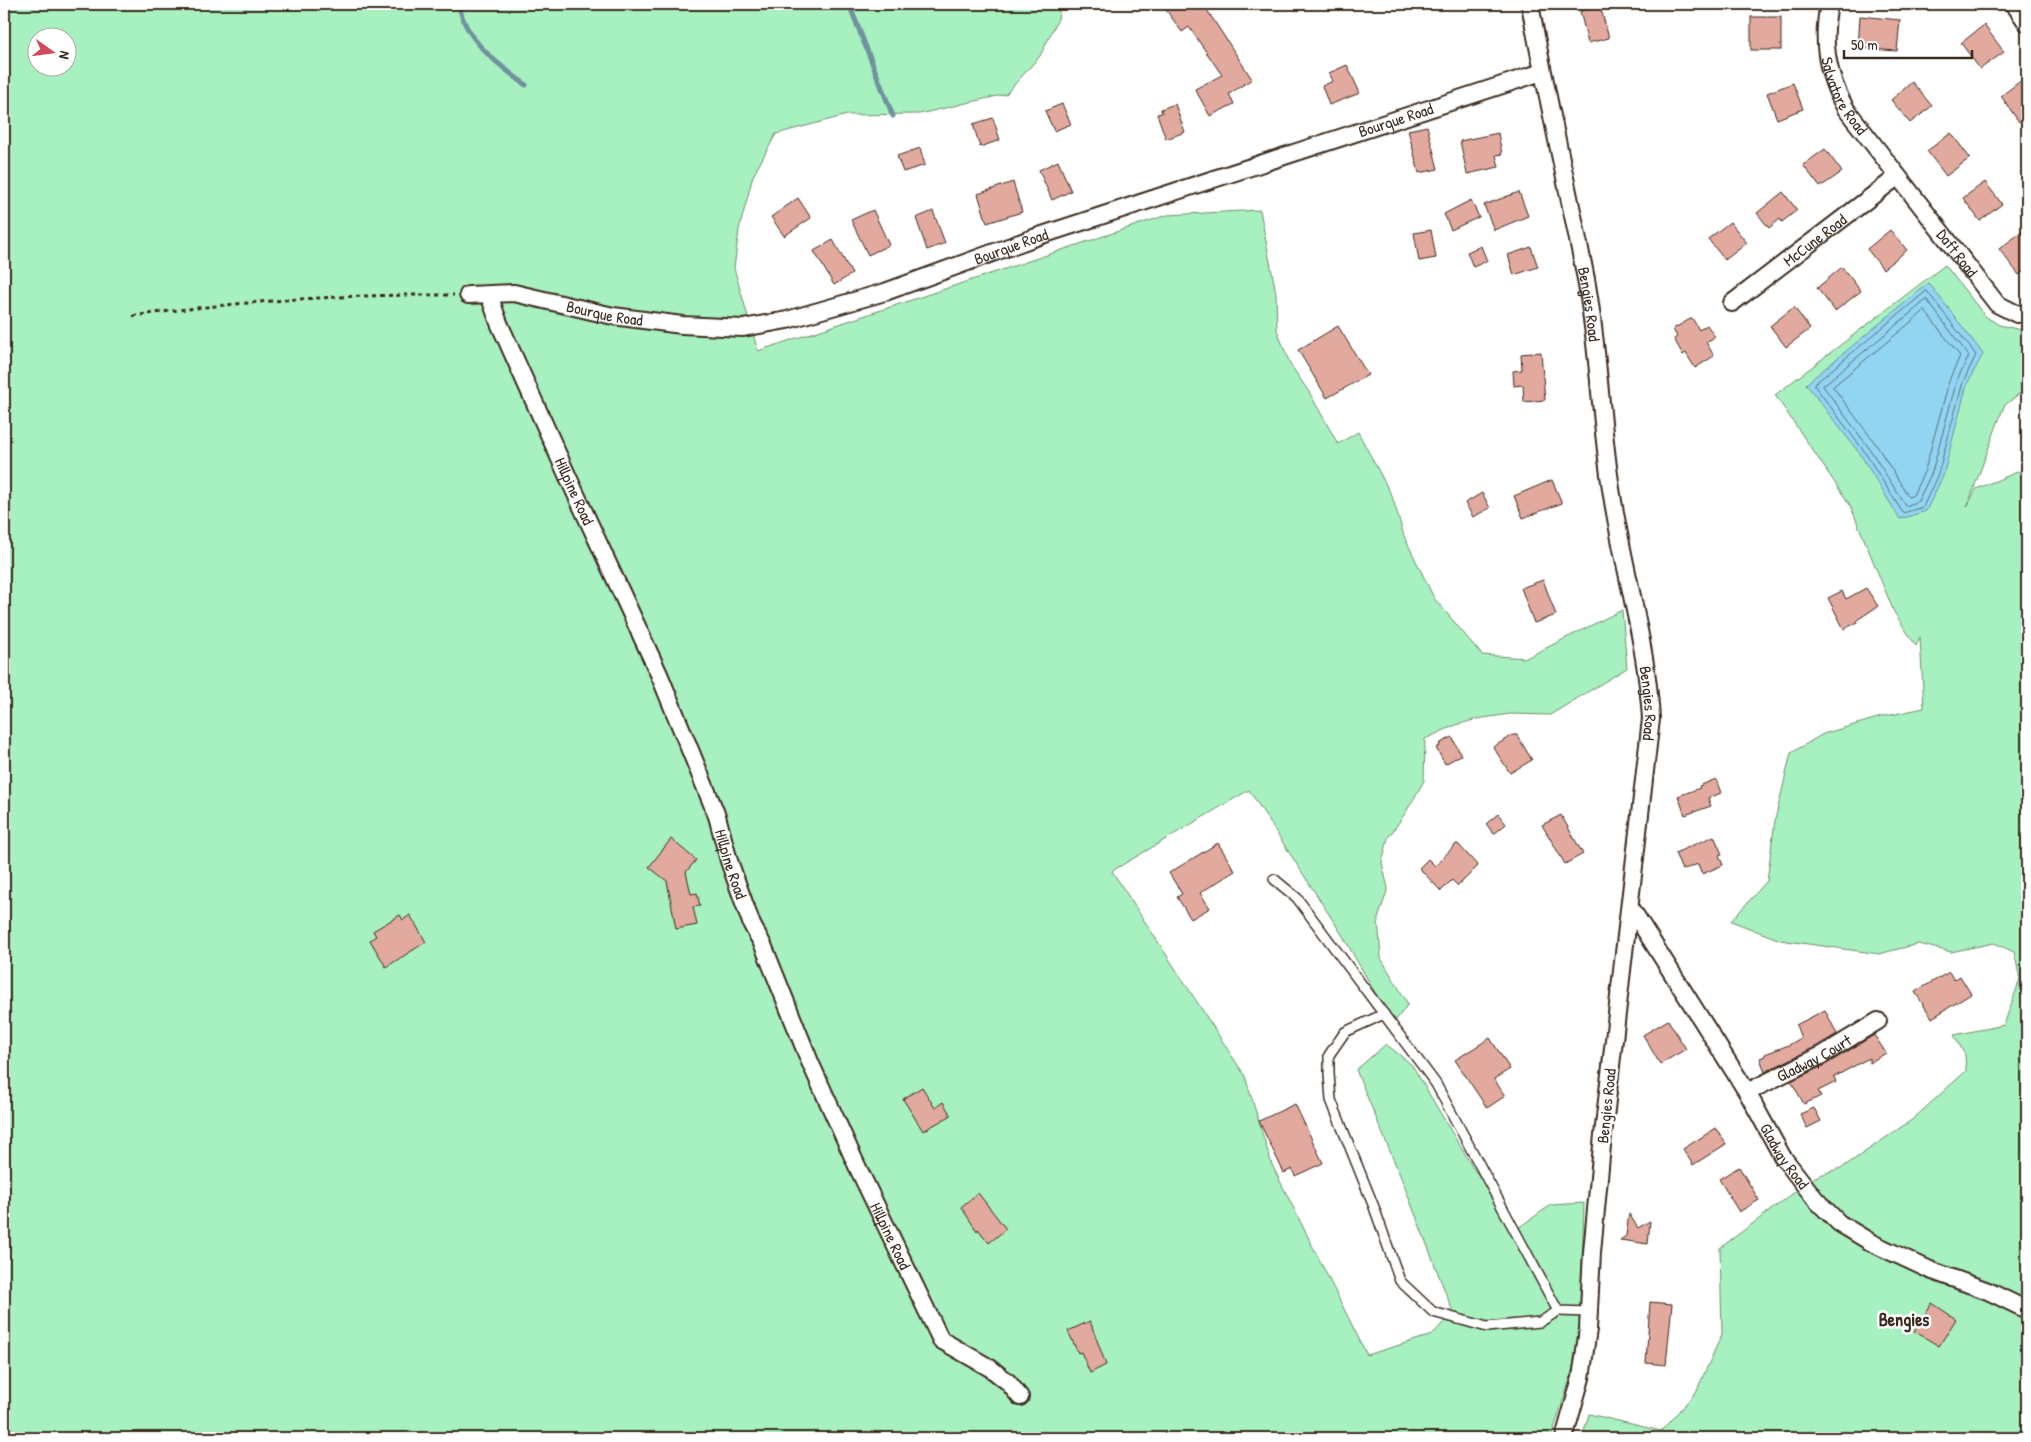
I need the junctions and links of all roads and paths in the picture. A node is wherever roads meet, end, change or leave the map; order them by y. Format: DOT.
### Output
graph roads {
  1 [pos="1530,4"];
  2 [pos="1829,4"];
  3 [pos="2014,4"];
  4 [pos="2027,23"];
  5 [pos="1542,72"];
  6 [pos="1896,177"];
  7 [pos="468,295"];
  8 [pos="489,296"];
  9 [pos="1732,302"];
  10 [pos="2027,313"];
  11 [pos="133,316"];
  12 [pos="1274,880"];
  13 [pos="1631,908"];
  14 [pos="1384,1014"];
  15 [pos="1878,1021"];
  16 [pos="1747,1092"];
  17 [pos="1558,1310"];
  18 [pos="2027,1310"];
  19 [pos="1589,1312"];
  20 [pos="1020,1396"];
  21 [pos="1564,1438"];
  1 -- 5 [label="street, Bengies Road"];
  2 -- 6 [label="street, Salvatore Road"];
  3 -- 4 [label="street"];
  5 -- 8 [label="street, Bourque Road"];
  5 -- 13 [label="street, Bengies Road"];
  6 -- 9 [label="street, McCune Road"];
  6 -- 10 [label="street, Daft Road"];
  7 -- 8 [label="street, Bourque Road"];
  7 -- 11 [label="path"];
  8 -- 20 [label="street, Hillpine Road"];
  12 -- 14 [label="lane"];
  13 -- 16 [label="street, Gladway Road"];
  13 -- 19 [label="street, Bengies Road"];
  14 -- 17 [label="lane"];
  14 -- 17 [label="lane"];
  15 -- 16 [label="street, Gladway Court"];
  16 -- 18 [label="street, Gladway Road"];
  17 -- 19 [label="lane"];
  19 -- 21 [label="street, Bengies Road"];
}
